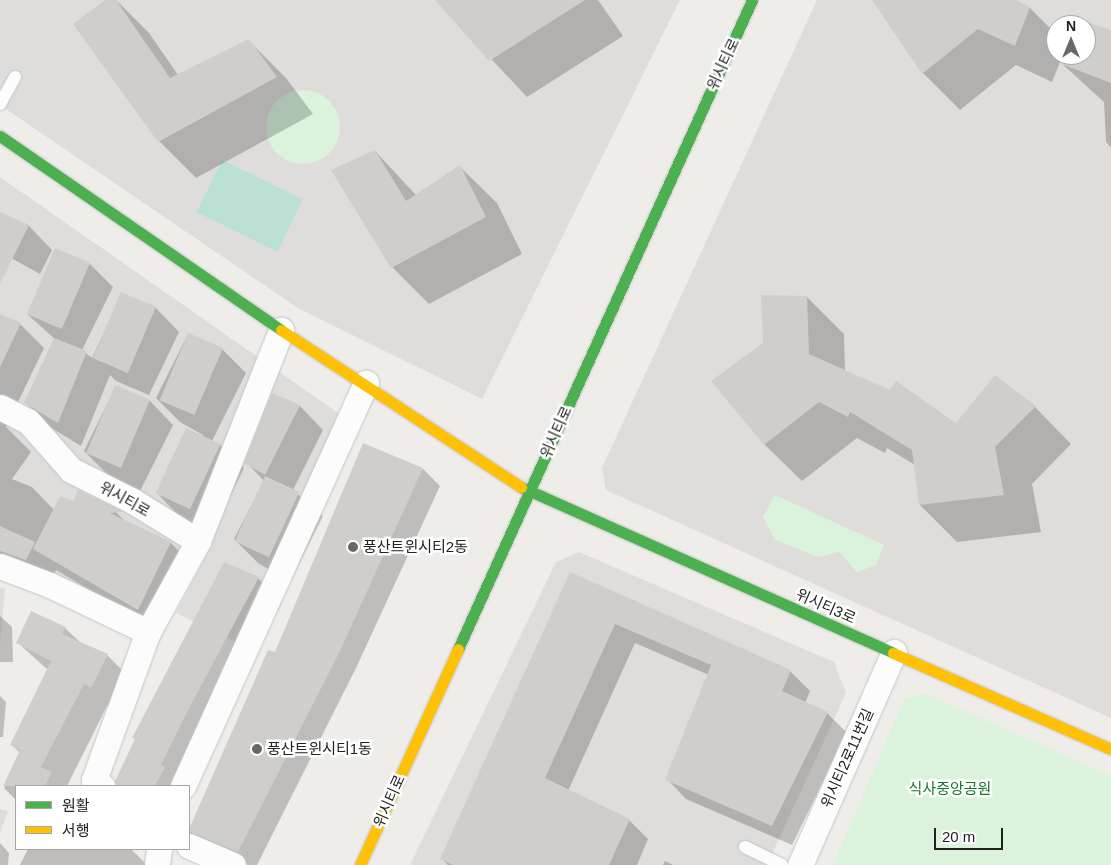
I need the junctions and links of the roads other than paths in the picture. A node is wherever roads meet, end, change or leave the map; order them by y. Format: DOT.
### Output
graph roads {
  1 [pos="752,0"];
  2 [pos="15,77"];
  3 [pos="0,104"];
  4 [pos="0,136"];
  5 [pos="281,330"];
  6 [pos="366,384"];
  7 [pos="0,407"];
  8 [pos="529,492"];
  9 [pos="198,541"];
  10 [pos="0,566"];
  11 [pos="148,632"];
  12 [pos="894,652"];
  13 [pos="1111,749"];
  14 [pos="101,785"];
  15 [pos="183,785"];
  16 [pos="190,846"];
  17 [pos="745,847"];
  18 [pos="159,850"];
  19 [pos="157,865"];
  20 [pos="233,865"];
  21 [pos="360,865"];
  22 [pos="782,865"];
  23 [pos="800,865"];
  1 -- 8 [label="street, 위시티로"];
  2 -- 3 [label="lane"];
  4 -- 5 [label="street, 위시티3로"];
  5 -- 6 [label="street, 위시티3로"];
  5 -- 9 [label="street"];
  6 -- 8 [label="street, 위시티3로"];
  6 -- 15 [label="street"];
  7 -- 9 [label="street, 위시티로"];
  8 -- 12 [label="street, 위시티3로"];
  8 -- 21 [label="street, 위시티로"];
  9 -- 11 [label="street"];
  10 -- 11 [label="street"];
  11 -- 14 [label="street"];
  12 -- 13 [label="street, 위시티3로"];
  12 -- 23 [label="street, 위시티2로11번길"];
  16 -- 20 [label="street"];
  17 -- 22 [label="lane"];
  18 -- 19 [label="street"];
}
